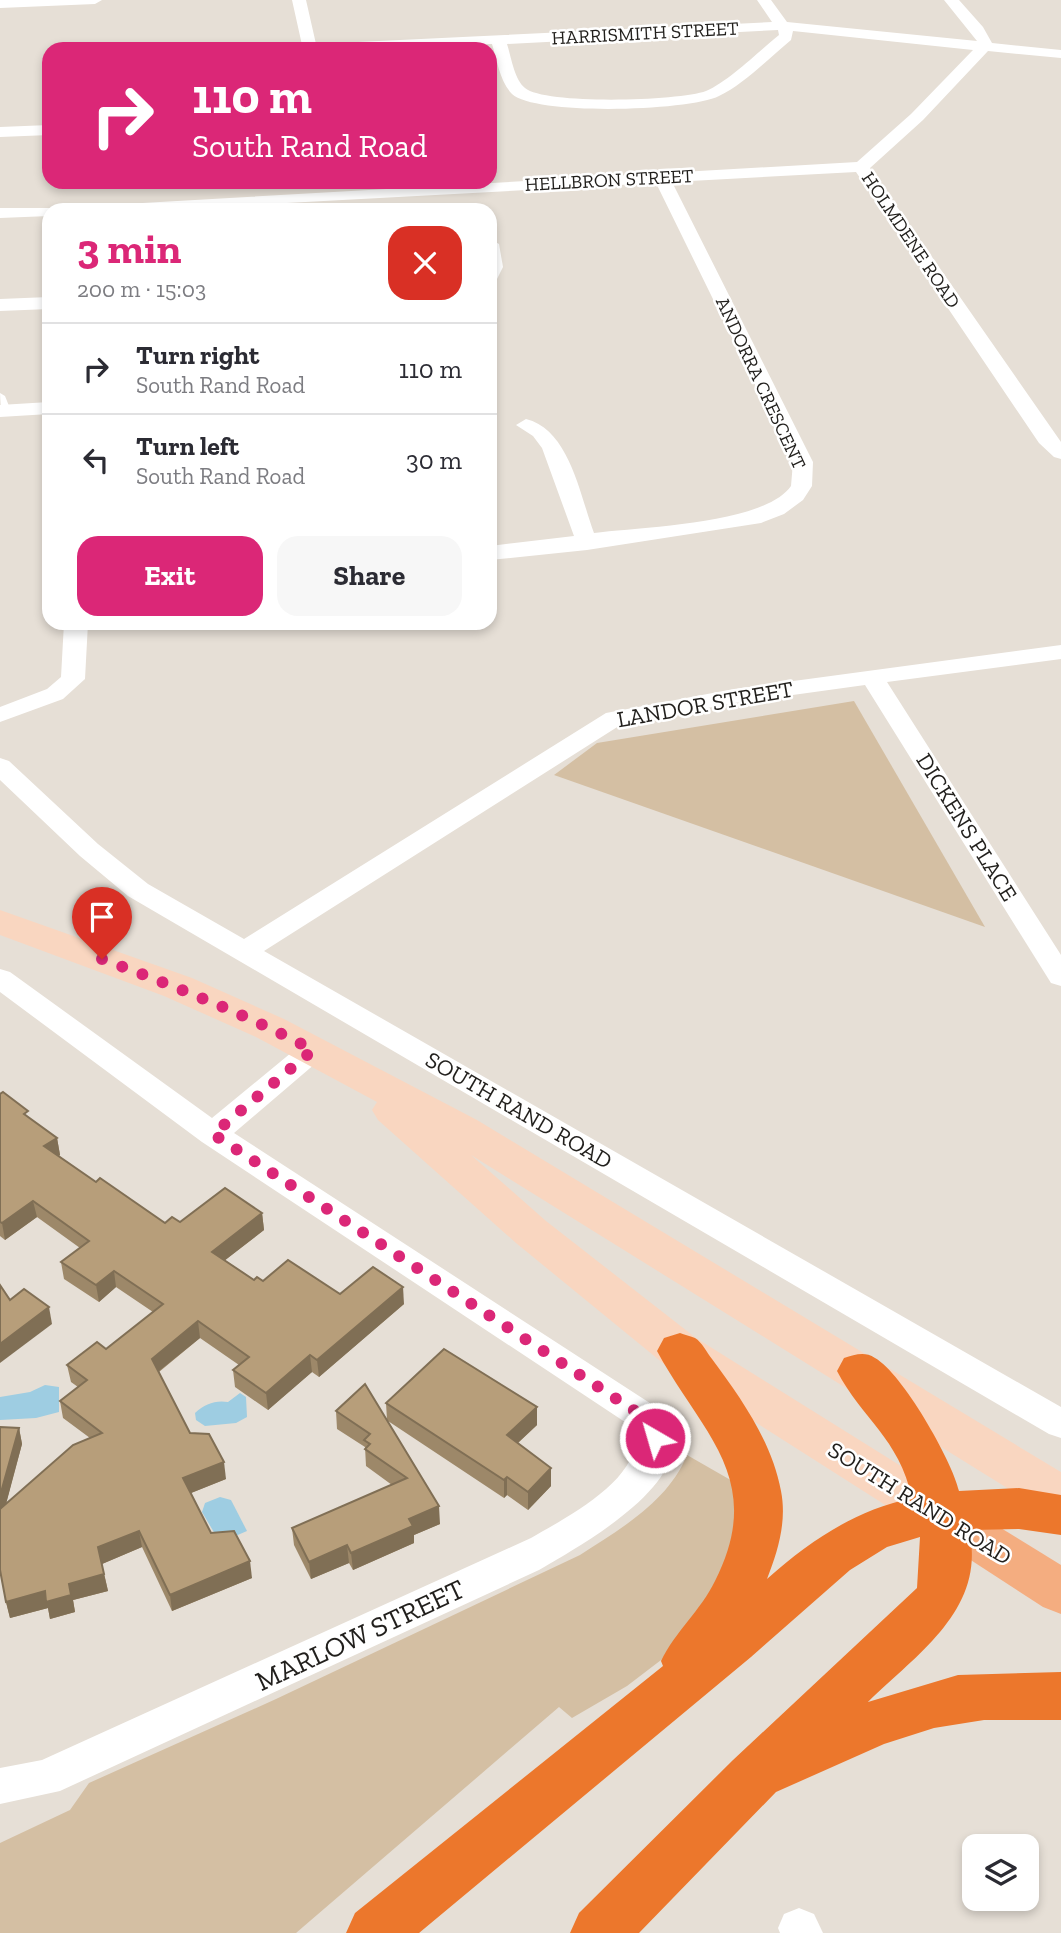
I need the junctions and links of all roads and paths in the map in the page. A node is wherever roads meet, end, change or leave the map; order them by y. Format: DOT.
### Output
graph roads {
  1 [pos="95,0"];
  2 [pos="299,0"];
  3 [pos="764,0"];
  4 [pos="951,0"];
  5 [pos="0,4"];
  6 [pos="782,26"];
  7 [pos="498,40"];
  8 [pos="308,42"];
  9 [pos="456,42"];
  10 [pos="986,45"];
  11 [pos="1061,54"];
  12 [pos="42,130"];
  13 [pos="0,132"];
  14 [pos="861,167"];
  15 [pos="661,177"];
  16 [pos="497,186"];
  17 [pos="327,189"];
  18 [pos="154,203"];
  19 [pos="42,211"];
  20 [pos="0,213"];
  21 [pos="42,303"];
  22 [pos="0,305"];
  23 [pos="2,406"];
  24 [pos="42,408"];
  25 [pos="526,425"];
  26 [pos="1061,453"];
  27 [pos="587,542"];
  28 [pos="497,552"];
  29 [pos="76,630"];
  30 [pos="1061,652"];
  31 [pos="872,677"];
  32 [pos="0,715"];
  33 [pos="0,766"];
  34 [pos="0,922"];
  35 [pos="245,951"];
  36 [pos="1061,977"];
  37 [pos="0,978"];
  38 [pos="313,1050"];
  39 [pos="352,1073"];
  40 [pos="213,1134"];
  41 [pos="680,1351"];
  42 [pos="860,1371"];
  43 [pos="1061,1424"];
  44 [pos="1061,1497"];
  45 [pos="1061,1514"];
  46 [pos="940,1515"];
  47 [pos="1061,1592"];
  48 [pos="1061,1696"];
  49 [pos="659,1700"];
  50 [pos="752,1778"];
  51 [pos="0,1786"];
  52 [pos="375,1933"];
  53 [pos="599,1933"];
  1 -- 5 [label="street"];
  2 -- 8 [label="street"];
  3 -- 6 [label="street"];
  4 -- 10 [label="street"];
  6 -- 7 [label="street, HARRISMITH STREET"];
  6 -- 7 [label="street"];
  6 -- 10 [label="street, HARRISMITH STREET"];
  7 -- 9 [label="street, HARRISMITH STREET"];
  10 -- 11 [label="street, HARRISMITH STREET"];
  10 -- 14 [label="street, HOLMDENE ROAD"];
  12 -- 13 [label="street"];
  14 -- 15 [label="street, HELLBRON STREET"];
  14 -- 26 [label="street, HOLMDENE ROAD"];
  15 -- 16 [label="street, HELLBRON STREET"];
  15 -- 27 [label="street, ANDORRA CRESCENT"];
  17 -- 18 [label="street, HELLBRON STREET"];
  19 -- 20 [label="street"];
  21 -- 22 [label="street"];
  23 -- 24 [label="street"];
  25 -- 27 [label="street"];
  27 -- 28 [label="street, ANDORRA CRESCENT"];
  29 -- 32 [label="street"];
  30 -- 31 [label="street, LANDOR STREET"];
  31 -- 35 [label="street, LANDOR STREET"];
  31 -- 36 [label="street, DICKENS PLACE"];
  33 -- 35 [label="street, SOUTH RAND ROAD"];
  34 -- 38 [label="main road, SOUTH RAND ROAD"];
  35 -- 43 [label="street, SOUTH RAND ROAD"];
  37 -- 40 [label="street"];
  38 -- 39 [label="main road, SOUTH RAND ROAD"];
  38 -- 40 [label="street"];
  39 -- 41 [label="main road, SOUTH RAND ROAD"];
  39 -- 42 [label="main road, SOUTH RAND ROAD"];
  40 -- 51 [label="street, MARLOW STREET"];
  41 -- 46 [label="main road, SOUTH RAND ROAD"];
  41 -- 49 [label="highway"];
  42 -- 44 [label="main road, SOUTH RAND ROAD"];
  42 -- 46 [label="highway"];
  45 -- 46 [label="highway"];
  46 -- 47 [label="main road, SOUTH RAND ROAD"];
  46 -- 49 [label="highway"];
  46 -- 50 [label="highway"];
  48 -- 50 [label="highway"];
  49 -- 52 [label="highway"];
  50 -- 53 [label="highway"];
}
